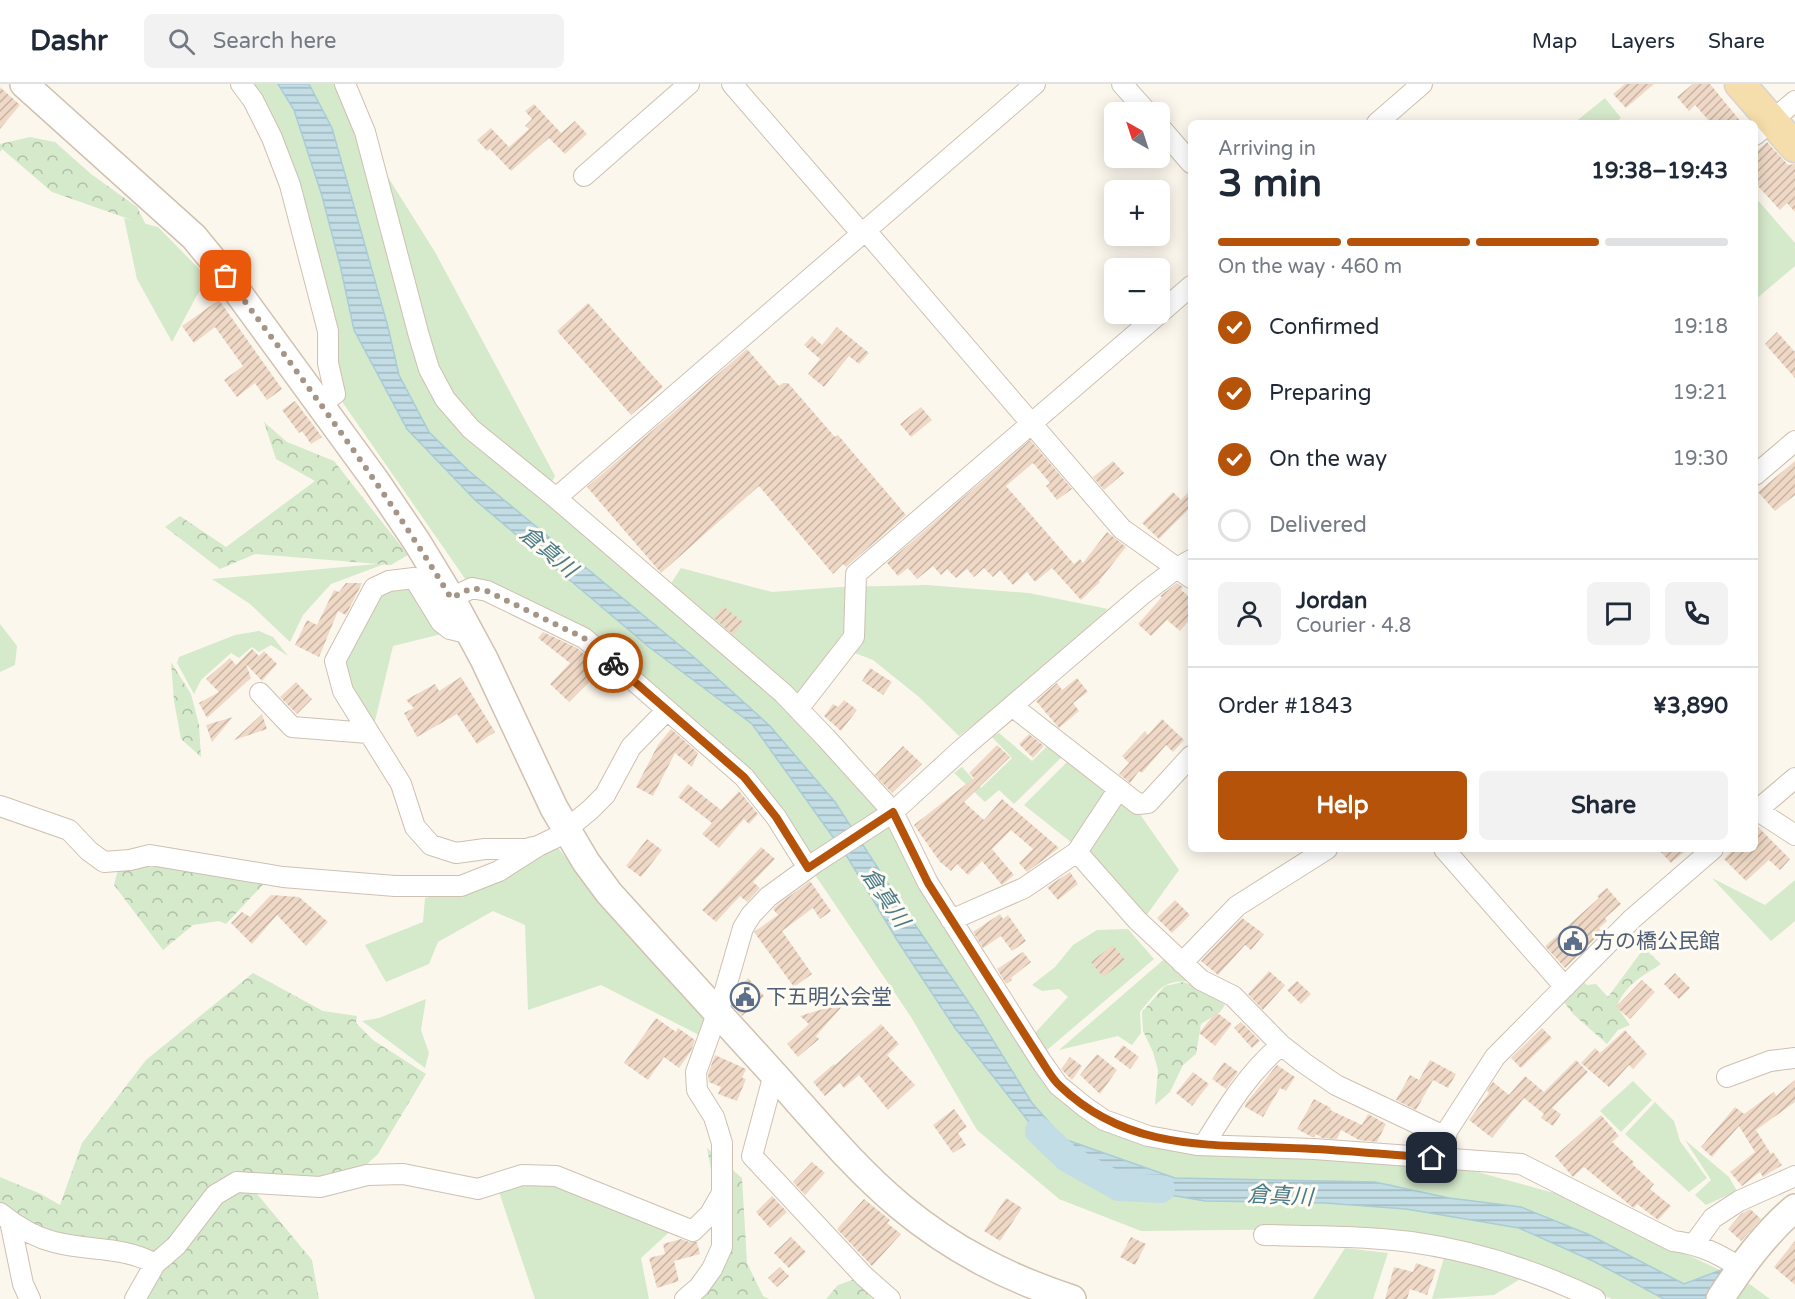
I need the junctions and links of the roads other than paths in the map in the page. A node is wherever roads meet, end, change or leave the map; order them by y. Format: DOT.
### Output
graph roads {
  1 [pos="24,84"];
  2 [pos="241,84"];
  3 [pos="345,84"];
  4 [pos="689,84"];
  5 [pos="732,84"];
  6 [pos="1035,84"];
  7 [pos="1122,84"];
  8 [pos="1422,84"];
  9 [pos="1740,84"];
  10 [pos="1795,101"];
  11 [pos="1138,102"];
  12 [pos="1380,120"];
  13 [pos="1764,128"];
  14 [pos="1170,139"];
  15 [pos="1795,147"];
  16 [pos="1188,160"];
  17 [pos="584,176"];
  18 [pos="864,232"];
  19 [pos="1188,289"];
  20 [pos="1170,304"];
  21 [pos="1146,324"];
  22 [pos="320,405"];
  23 [pos="1031,423"];
  24 [pos="1795,441"];
  25 [pos="1758,472"];
  26 [pos="556,498"];
  27 [pos="1186,569"];
  28 [pos="451,598"];
  29 [pos="471,634"];
  30 [pos="260,693"];
  31 [pos="1012,706"];
  32 [pos="798,709"];
  33 [pos="667,710"];
  34 [pos="368,733"];
  35 [pos="1188,759"];
  36 [pos="1795,778"];
  37 [pos="1118,790"];
  38 [pos="0,806"];
  39 [pos="1758,809"];
  40 [pos="893,812"];
  41 [pos="1758,812"];
  42 [pos="566,830"];
  43 [pos="1795,835"];
  44 [pos="538,846"];
  45 [pos="1077,852"];
  46 [pos="1322,852"];
  47 [pos="1447,852"];
  48 [pos="1710,852"];
  49 [pos="812,865"];
  50 [pos="951,920"];
  51 [pos="1182,963"];
  52 [pos="1565,987"];
  53 [pos="717,1012"];
  54 [pos="1281,1045"];
  55 [pos="1795,1058"];
  56 [pos="774,1074"];
  57 [pos="1727,1077"];
  58 [pos="1446,1137"];
  59 [pos="1204,1145"];
  60 [pos="1442,1158"];
  61 [pos="1795,1176"];
  62 [pos="722,1193"];
  63 [pos="1795,1208"];
  64 [pos="5,1217"];
  65 [pos="1264,1234"];
  66 [pos="1694,1244"];
  67 [pos="155,1264"];
  68 [pos="1731,1282"];
  69 [pos="30,1299"];
  70 [pos="135,1299"];
  71 [pos="685,1299"];
  72 [pos="890,1299"];
  73 [pos="1072,1299"];
  74 [pos="1595,1299"];
  1 -- 22 [label="street"];
  2 -- 22 [label="street"];
  3 -- 26 [label="street"];
  4 -- 17 [label="street"];
  5 -- 18 [label="street"];
  6 -- 18 [label="street"];
  7 -- 11 [label="street"];
  8 -- 12 [label="street"];
  9 -- 13 [label="main road"];
  10 -- 13 [label="street"];
  13 -- 15 [label="main road"];
  14 -- 16 [label="street"];
  18 -- 23 [label="street"];
  18 -- 26 [label="street"];
  19 -- 20 [label="street"];
  21 -- 23 [label="street"];
  22 -- 28 [label="street"];
  23 -- 27 [label="street"];
  23 -- 32 [label="street"];
  24 -- 25 [label="street"];
  26 -- 32 [label="street"];
  27 -- 31 [label="street"];
  28 -- 29 [label="street"];
  28 -- 33 [label="street"];
  29 -- 34 [label="street"];
  29 -- 42 [label="street"];
  30 -- 34 [label="street"];
  31 -- 37 [label="street"];
  31 -- 40 [label="street"];
  32 -- 40 [label="street"];
  33 -- 42 [label="street"];
  33 -- 49 [label="street"];
  34 -- 44 [label="street"];
  35 -- 37 [label="street"];
  36 -- 39 [label="street"];
  37 -- 45 [label="street"];
  38 -- 44 [label="street"];
  40 -- 49 [label="street"];
  40 -- 50 [label="street"];
  41 -- 43 [label="street"];
  42 -- 44 [label="street"];
  42 -- 53 [label="street"];
  45 -- 50 [label="street"];
  45 -- 51 [label="street"];
  46 -- 51 [label="street"];
  47 -- 52 [label="street"];
  48 -- 52 [label="street"];
  49 -- 53 [label="street"];
  50 -- 59 [label="street"];
  51 -- 54 [label="street"];
  52 -- 58 [label="street"];
  53 -- 56 [label="street"];
  53 -- 62 [label="street"];
  54 -- 58 [label="street"];
  54 -- 59 [label="street"];
  55 -- 57 [label="street"];
  56 -- 72 [label="street"];
  56 -- 73 [label="street"];
  58 -- 60 [label="street"];
  59 -- 60 [label="street"];
  60 -- 66 [label="street"];
  61 -- 66 [label="street"];
  62 -- 67 [label="street"];
  62 -- 71 [label="street"];
  63 -- 68 [label="street"];
  64 -- 67 [label="street"];
  64 -- 69 [label="street"];
  65 -- 74 [label="street"];
  66 -- 68 [label="street"];
  67 -- 70 [label="street"];
}
